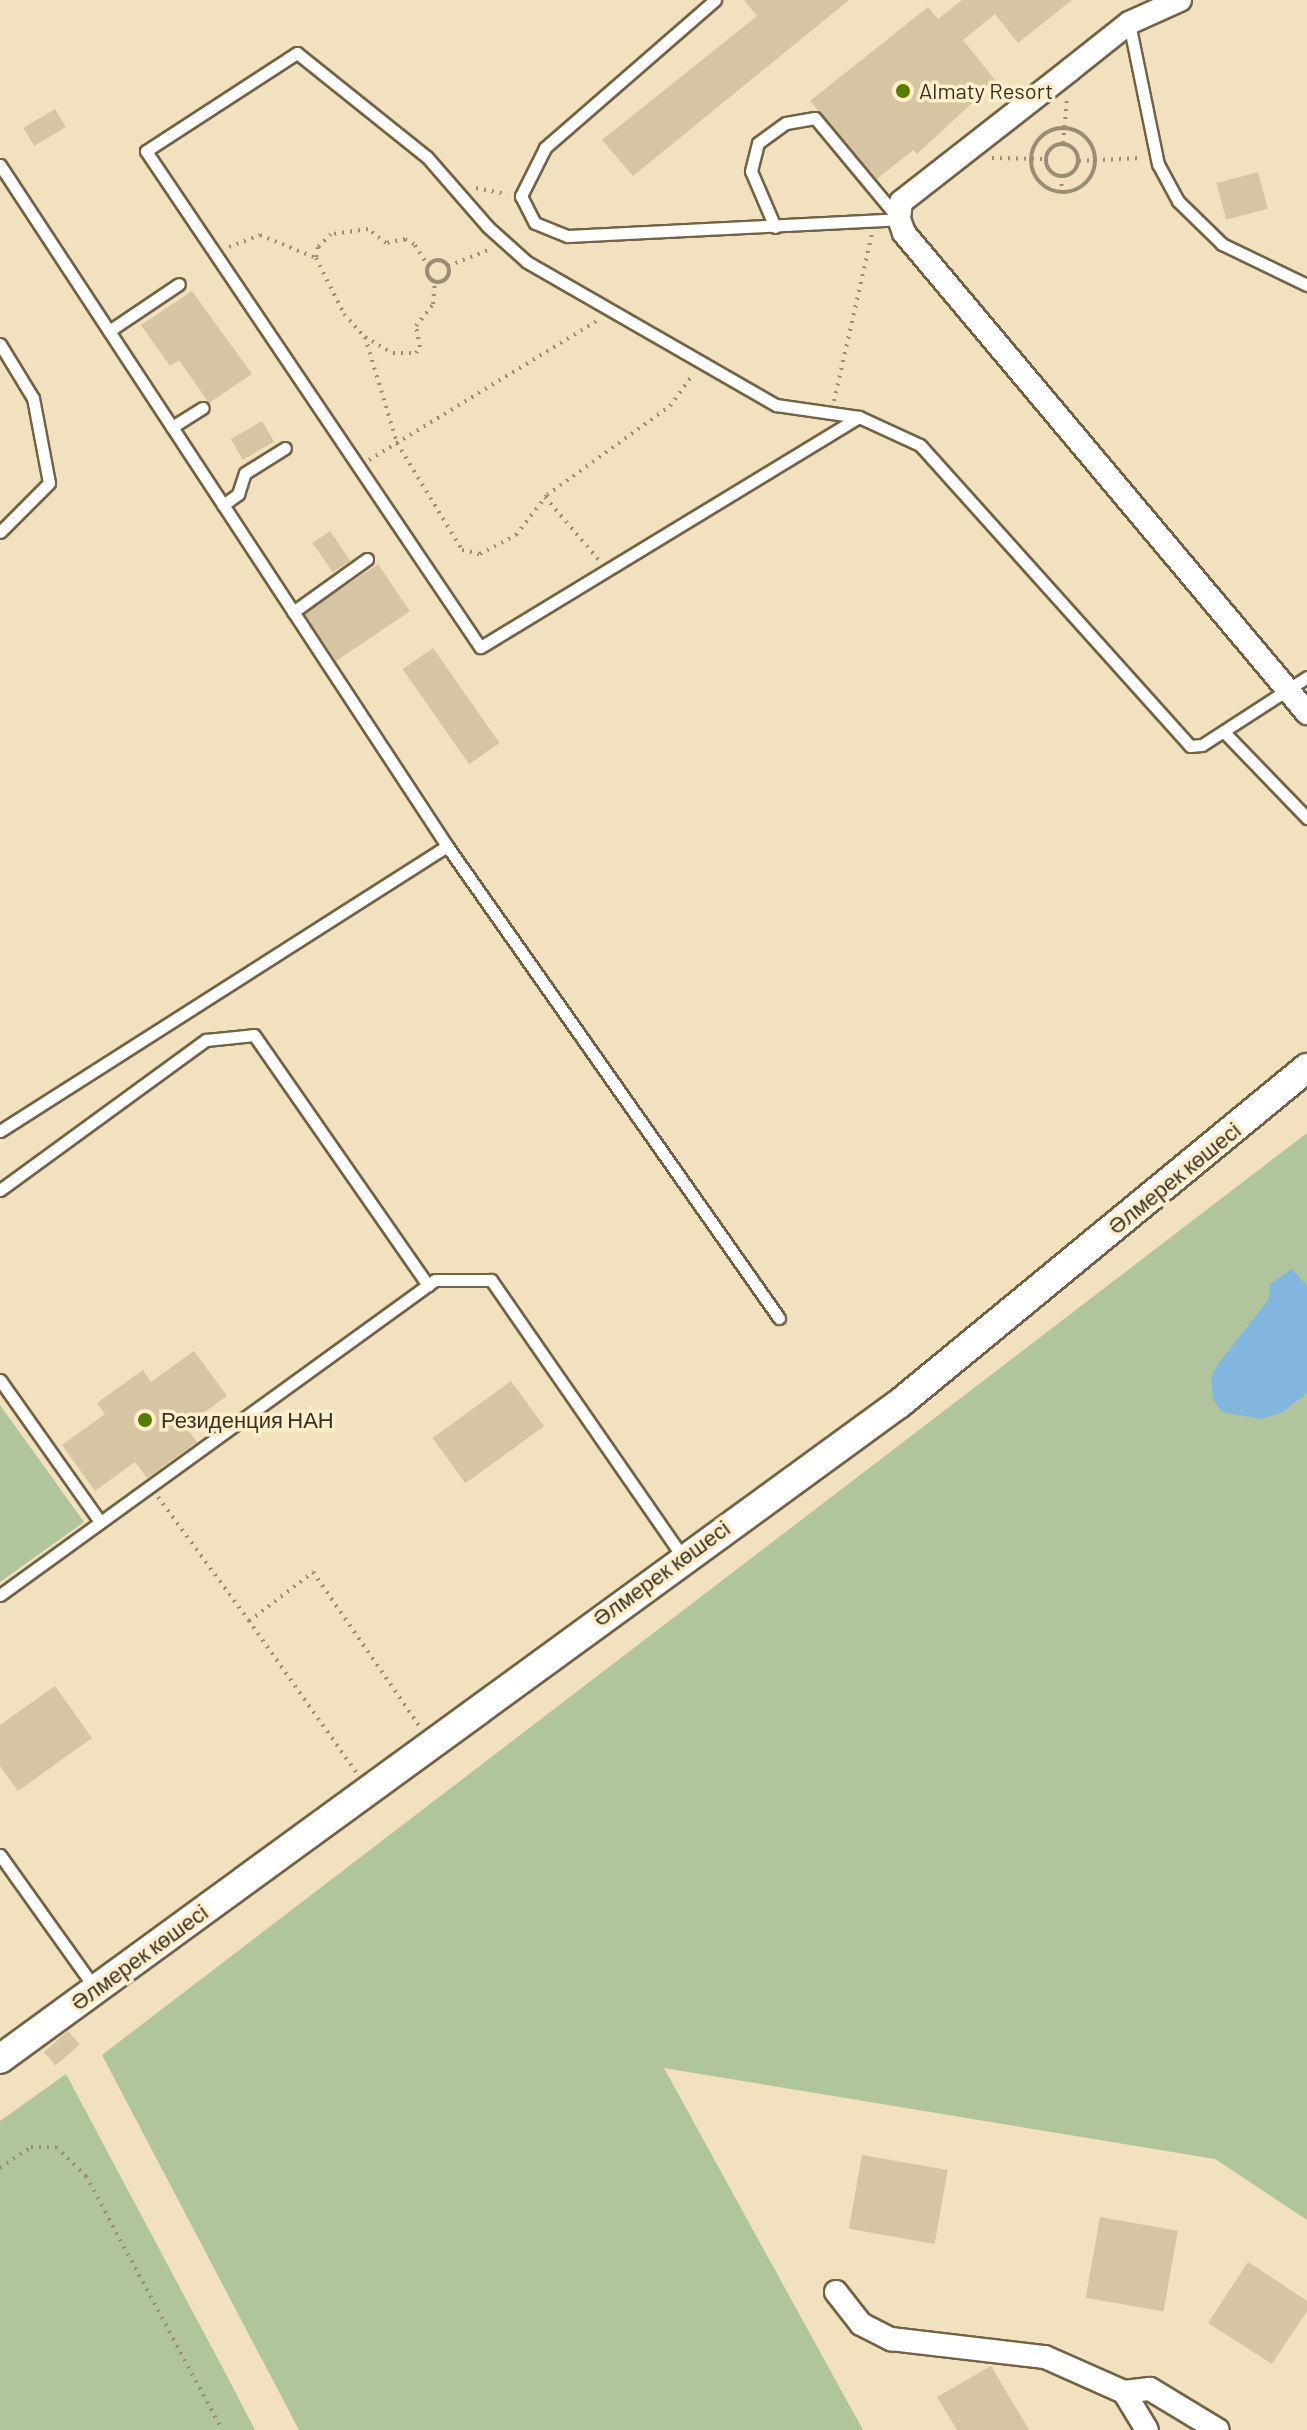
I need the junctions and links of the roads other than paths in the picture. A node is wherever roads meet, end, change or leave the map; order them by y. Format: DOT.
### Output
graph roads {
  1 [pos="715,0"];
  2 [pos="1180,0"];
  3 [pos="1129,23"];
  4 [pos="0,165"];
  5 [pos="899,219"];
  6 [pos="775,227"];
  7 [pos="179,284"];
  8 [pos="1307,285"];
  9 [pos="109,331"];
  10 [pos="0,344"];
  11 [pos="203,408"];
  12 [pos="859,417"];
  13 [pos="172,427"];
  14 [pos="285,448"];
  15 [pos="223,505"];
  16 [pos="0,532"];
  17 [pos="367,559"];
  18 [pos="293,612"];
  19 [pos="1307,677"];
  20 [pos="1288,691"];
  21 [pos="1307,713"];
  22 [pos="1224,732"];
  23 [pos="1307,818"];
  24 [pos="447,846"];
  25 [pos="1307,1068"];
  26 [pos="0,1131"];
  27 [pos="0,1190"];
  28 [pos="428,1285"];
  29 [pos="779,1318"];
  30 [pos="0,1380"];
  31 [pos="100,1522"];
  32 [pos="683,1557"];
  33 [pos="0,1595"];
  34 [pos="0,1855"];
  35 [pos="95,1989"];
  36 [pos="0,2059"];
  37 [pos="836,2292"];
  38 [pos="1124,2392"];
  39 [pos="1147,2430"];
  40 [pos="1218,2430"];
  1 -- 6 [label="lane"];
  2 -- 3 [label="street"];
  3 -- 5 [label="street"];
  3 -- 8 [label="lane"];
  4 -- 9 [label="lane"];
  5 -- 6 [label="lane"];
  5 -- 6 [label="lane"];
  5 -- 20 [label="street"];
  7 -- 9 [label="lane"];
  9 -- 13 [label="lane"];
  10 -- 16 [label="lane"];
  11 -- 13 [label="lane"];
  12 -- 12 [label="lane"];
  12 -- 22 [label="lane"];
  13 -- 15 [label="lane"];
  14 -- 15 [label="lane"];
  15 -- 18 [label="lane"];
  17 -- 18 [label="lane"];
  18 -- 24 [label="lane"];
  19 -- 20 [label="lane"];
  20 -- 21 [label="street"];
  20 -- 22 [label="lane"];
  22 -- 23 [label="lane"];
  24 -- 26 [label="lane"];
  24 -- 29 [label="lane"];
  25 -- 32 [label="street, Әлмерек көшесі"];
  27 -- 28 [label="lane"];
  28 -- 31 [label="lane"];
  28 -- 32 [label="lane"];
  30 -- 31 [label="lane"];
  31 -- 33 [label="lane"];
  32 -- 35 [label="street, Әлмерек көшесі"];
  34 -- 35 [label="lane"];
  35 -- 36 [label="street, Әлмерек көшесі"];
  37 -- 38 [label="street"];
  38 -- 39 [label="street"];
  38 -- 40 [label="street"];
}
